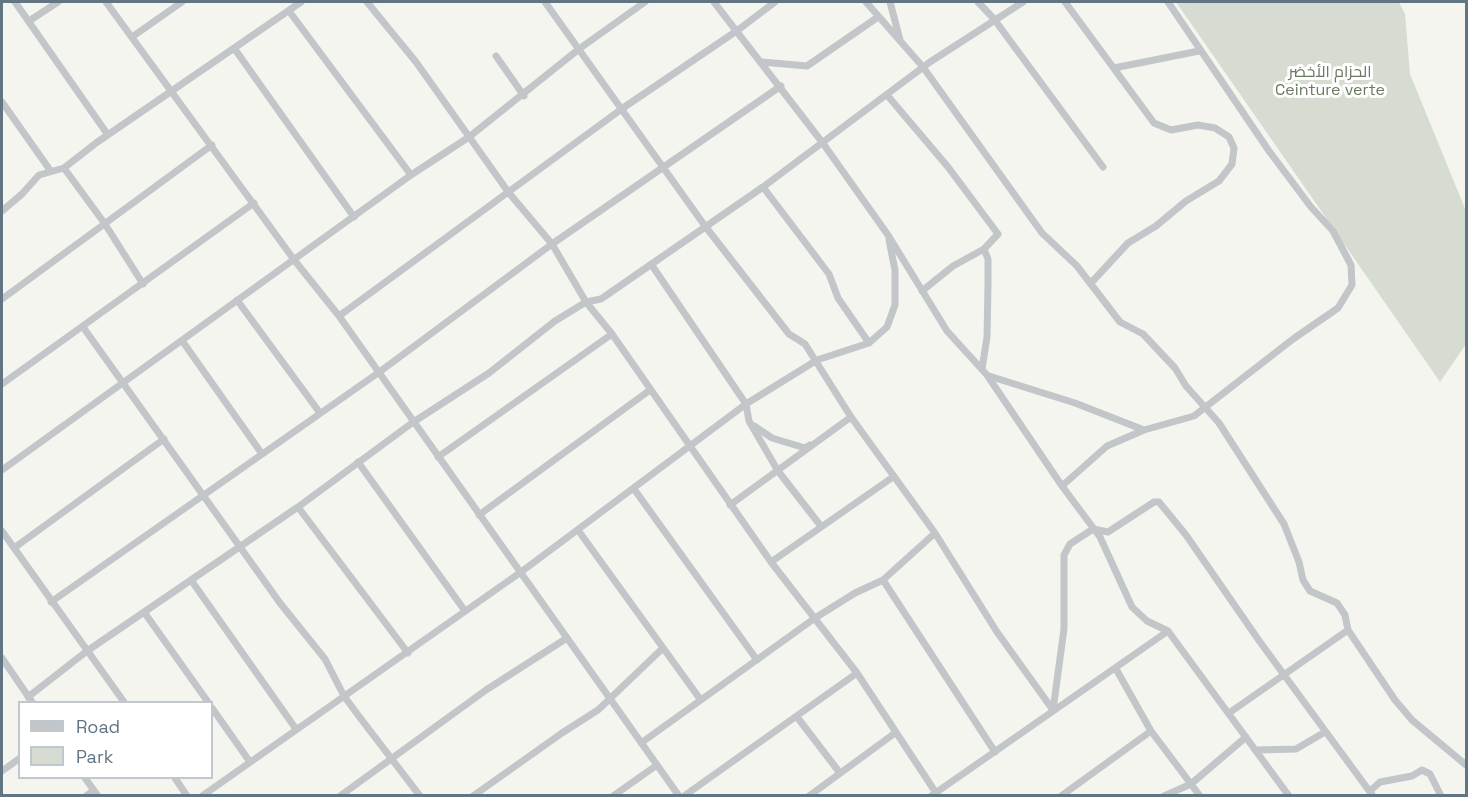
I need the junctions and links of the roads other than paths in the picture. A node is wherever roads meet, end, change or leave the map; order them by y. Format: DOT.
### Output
graph roads {
  1 [pos="15,2"];
  2 [pos="58,2"];
  3 [pos="106,2"];
  4 [pos="182,2"];
  5 [pos="301,2"];
  6 [pos="367,2"];
  7 [pos="545,2"];
  8 [pos="629,2"];
  9 [pos="645,2"];
  10 [pos="714,2"];
  11 [pos="776,2"];
  12 [pos="866,2"];
  13 [pos="890,2"];
  14 [pos="978,2"];
  15 [pos="1023,2"];
  16 [pos="1065,2"];
  17 [pos="1168,2"];
  18 [pos="635,9"];
  19 [pos="289,11"];
  20 [pos="878,17"];
  21 [pos="994,19"];
  22 [pos="28,21"];
  23 [pos="738,30"];
  24 [pos="132,37"];
  25 [pos="901,43"];
  26 [pos="234,48"];
  27 [pos="579,49"];
  28 [pos="1199,51"];
  29 [pos="496,56"];
  30 [pos="762,62"];
  31 [pos="923,67"];
  32 [pos="1114,68"];
  33 [pos="780,86"];
  34 [pos="172,91"];
  35 [pos="887,95"];
  36 [pos="524,96"];
  37 [pos="2,102"];
  38 [pos="623,108"];
  39 [pos="108,135"];
  40 [pos="469,137"];
  41 [pos="822,142"];
  42 [pos="212,145"];
  43 [pos="663,165"];
  44 [pos="1104,167"];
  45 [pos="64,168"];
  46 [pos="50,170"];
  47 [pos="411,175"];
  48 [pos="763,187"];
  49 [pos="509,193"];
  50 [pos="254,203"];
  51 [pos="2,211"];
  52 [pos="354,217"];
  53 [pos="105,224"];
  54 [pos="705,226"];
  55 [pos="888,236"];
  56 [pos="552,244"];
  57 [pos="984,249"];
  58 [pos="295,261"];
  59 [pos="651,264"];
  60 [pos="1091,283"];
  61 [pos="143,284"];
  62 [pos="922,291"];
  63 [pos="2,299"];
  64 [pos="237,300"];
  65 [pos="586,302"];
  66 [pos="339,316"];
  67 [pos="83,327"];
  68 [pos="612,334"];
  69 [pos="183,342"];
  70 [pos="869,343"];
  71 [pos="817,360"];
  72 [pos="981,369"];
  73 [pos="378,373"];
  74 [pos="987,375"];
  75 [pos="125,382"];
  76 [pos="2,384"];
  77 [pos="650,390"];
  78 [pos="746,404"];
  79 [pos="1203,406"];
  80 [pos="320,413"];
  81 [pos="851,417"];
  82 [pos="412,423"];
  83 [pos="752,425"];
  84 [pos="1144,430"];
  85 [pos="164,439"];
  86 [pos="688,445"];
  87 [pos="812,445"];
  88 [pos="262,454"];
  89 [pos="438,457"];
  90 [pos="358,462"];
  91 [pos="2,470"];
  92 [pos="778,471"];
  93 [pos="893,477"];
  94 [pos="1062,486"];
  95 [pos="634,489"];
  96 [pos="204,494"];
  97 [pos="730,505"];
  98 [pos="298,507"];
  99 [pos="479,515"];
  100 [pos="820,525"];
  101 [pos="1093,529"];
  102 [pos="578,530"];
  103 [pos="2,531"];
  104 [pos="934,533"];
  105 [pos="241,546"];
  106 [pos="14,548"];
  107 [pos="771,562"];
  108 [pos="521,572"];
  109 [pos="190,580"];
  110 [pos="883,580"];
  111 [pos="51,603"];
  112 [pos="465,611"];
  113 [pos="144,612"];
  114 [pos="815,618"];
  115 [pos="1348,630"];
  116 [pos="1168,631"];
  117 [pos="567,638"];
  118 [pos="663,648"];
  119 [pos="87,651"];
  120 [pos="408,653"];
  121 [pos="2,658"];
  122 [pos="757,660"];
  123 [pos="1116,669"];
  124 [pos="857,673"];
  125 [pos="1283,675"];
  126 [pos="344,696"];
  127 [pos="609,697"];
  128 [pos="700,699"];
  129 [pos="30,700"];
  130 [pos="123,701"];
  131 [pos="207,701"];
  132 [pos="213,709"];
  133 [pos="1053,710"];
  134 [pos="1229,713"];
  135 [pos="797,717"];
  136 [pos="296,729"];
  137 [pos="1151,731"];
  138 [pos="1325,732"];
  139 [pos="895,733"];
  140 [pos="1246,737"];
  141 [pos="640,743"];
  142 [pos="1257,750"];
  143 [pos="995,752"];
  144 [pos="393,758"];
  145 [pos="18,759"];
  146 [pos="250,762"];
  147 [pos="657,765"];
  148 [pos="1467,765"];
  149 [pos="2,771"];
  150 [pos="840,773"];
  151 [pos="86,779"];
  152 [pos="176,779"];
  153 [pos="1191,784"];
  154 [pos="96,793"];
  155 [pos="1371,793"];
  156 [pos="935,794"];
  157 [pos="86,795"];
  158 [pos="187,795"];
  159 [pos="202,795"];
  160 [pos="340,795"];
  161 [pos="420,795"];
  162 [pos="473,795"];
  163 [pos="614,795"];
  164 [pos="679,795"];
  165 [pos="684,795"];
  166 [pos="809,795"];
  167 [pos="1061,795"];
  168 [pos="1164,795"];
  169 [pos="1200,795"];
  170 [pos="1289,795"];
  171 [pos="1441,795"];
  1 -- 22 [label="street"];
  2 -- 22 [label="street"];
  3 -- 24 [label="street"];
  4 -- 24 [label="street"];
  5 -- 19 [label="street"];
  6 -- 40 [label="street"];
  7 -- 27 [label="street"];
  8 -- 18 [label="street"];
  9 -- 18 [label="street"];
  10 -- 23 [label="street"];
  11 -- 23 [label="street"];
  12 -- 20 [label="street"];
  13 -- 25 [label="street"];
  14 -- 21 [label="street"];
  15 -- 21 [label="street"];
  16 -- 32 [label="street"];
  17 -- 28 [label="street"];
  18 -- 27 [label="street"];
  19 -- 26 [label="street"];
  19 -- 47 [label="street"];
  20 -- 25 [label="street"];
  20 -- 30 [label="street"];
  21 -- 31 [label="street"];
  21 -- 44 [label="street"];
  22 -- 39 [label="street"];
  23 -- 30 [label="street"];
  23 -- 38 [label="street"];
  24 -- 34 [label="street"];
  25 -- 31 [label="street"];
  26 -- 34 [label="street"];
  26 -- 52 [label="street"];
  27 -- 36 [label="street"];
  27 -- 38 [label="street"];
  28 -- 32 [label="street"];
  28 -- 79 [label="street"];
  29 -- 36 [label="street"];
  30 -- 33 [label="street"];
  31 -- 35 [label="street"];
  31 -- 60 [label="street"];
  32 -- 60 [label="street"];
  33 -- 41 [label="street"];
  33 -- 43 [label="street"];
  34 -- 39 [label="street"];
  34 -- 42 [label="street"];
  35 -- 41 [label="street"];
  35 -- 57 [label="street"];
  36 -- 40 [label="street"];
  37 -- 46 [label="street"];
  38 -- 43 [label="street"];
  38 -- 49 [label="street"];
  39 -- 45 [label="street"];
  40 -- 47 [label="street"];
  40 -- 49 [label="street"];
  41 -- 48 [label="street"];
  41 -- 55 [label="street"];
  42 -- 50 [label="street"];
  42 -- 53 [label="street"];
  43 -- 54 [label="street"];
  43 -- 56 [label="street"];
  45 -- 46 [label="street"];
  45 -- 53 [label="street"];
  46 -- 51 [label="street"];
  47 -- 52 [label="street"];
  48 -- 54 [label="street"];
  48 -- 70 [label="street"];
  49 -- 56 [label="street"];
  49 -- 66 [label="street"];
  50 -- 58 [label="street"];
  50 -- 61 [label="street"];
  52 -- 58 [label="street"];
  53 -- 61 [label="street"];
  53 -- 63 [label="street"];
  54 -- 59 [label="street"];
  54 -- 71 [label="street"];
  55 -- 62 [label="street"];
  55 -- 70 [label="street"];
  56 -- 65 [label="street"];
  56 -- 73 [label="street"];
  57 -- 62 [label="street"];
  57 -- 72 [label="street"];
  58 -- 64 [label="street"];
  58 -- 66 [label="street"];
  59 -- 65 [label="street"];
  59 -- 78 [label="street"];
  60 -- 79 [label="street"];
  61 -- 67 [label="street"];
  62 -- 72 [label="street"];
  64 -- 69 [label="street"];
  64 -- 80 [label="street"];
  65 -- 68 [label="street"];
  65 -- 82 [label="street"];
  66 -- 73 [label="street"];
  67 -- 75 [label="street"];
  67 -- 76 [label="street"];
  68 -- 77 [label="street"];
  68 -- 89 [label="street"];
  69 -- 75 [label="street"];
  69 -- 88 [label="street"];
  70 -- 71 [label="street"];
  71 -- 78 [label="street"];
  71 -- 81 [label="street"];
  72 -- 74 [label="street"];
  73 -- 80 [label="street"];
  73 -- 82 [label="street"];
  74 -- 84 [label="street"];
  74 -- 94 [label="street"];
  75 -- 85 [label="street"];
  75 -- 91 [label="street"];
  77 -- 86 [label="street"];
  77 -- 99 [label="street"];
  78 -- 83 [label="street"];
  78 -- 86 [label="street"];
  79 -- 84 [label="street"];
  79 -- 115 [label="street"];
  80 -- 88 [label="street"];
  81 -- 87 [label="street"];
  81 -- 93 [label="street"];
  82 -- 89 [label="street"];
  82 -- 90 [label="street"];
  83 -- 87 [label="street"];
  83 -- 92 [label="street"];
  84 -- 94 [label="street"];
  85 -- 96 [label="street"];
  85 -- 106 [label="street"];
  86 -- 95 [label="street"];
  86 -- 97 [label="street"];
  87 -- 92 [label="street"];
  88 -- 96 [label="street"];
  89 -- 99 [label="street"];
  90 -- 98 [label="street"];
  90 -- 112 [label="street"];
  92 -- 97 [label="street"];
  92 -- 100 [label="street"];
  93 -- 100 [label="street"];
  93 -- 104 [label="street"];
  94 -- 101 [label="street"];
  95 -- 102 [label="street"];
  95 -- 122 [label="street"];
  96 -- 105 [label="street"];
  96 -- 111 [label="street"];
  97 -- 107 [label="street"];
  98 -- 105 [label="street"];
  98 -- 120 [label="street"];
  99 -- 108 [label="street"];
  100 -- 107 [label="street"];
  101 -- 116 [label="street"];
  101 -- 125 [label="street"];
  101 -- 133 [label="street"];
  102 -- 108 [label="street"];
  102 -- 118 [label="street"];
  103 -- 106 [label="street"];
  104 -- 110 [label="street"];
  104 -- 133 [label="street"];
  105 -- 109 [label="street"];
  105 -- 126 [label="street"];
  106 -- 111 [label="street"];
  107 -- 114 [label="street"];
  108 -- 112 [label="street"];
  108 -- 117 [label="street"];
  109 -- 113 [label="street"];
  109 -- 136 [label="street"];
  110 -- 114 [label="street"];
  110 -- 143 [label="street"];
  111 -- 119 [label="street"];
  112 -- 120 [label="street"];
  113 -- 119 [label="street"];
  113 -- 131 [label="street"];
  114 -- 122 [label="street"];
  114 -- 124 [label="street"];
  115 -- 125 [label="street"];
  115 -- 148 [label="street"];
  116 -- 123 [label="street"];
  116 -- 134 [label="street"];
  117 -- 127 [label="street"];
  117 -- 144 [label="street"];
  118 -- 127 [label="street"];
  118 -- 128 [label="street"];
  119 -- 129 [label="street"];
  119 -- 130 [label="street"];
  120 -- 126 [label="street"];
  121 -- 129 [label="street"];
  122 -- 128 [label="street"];
  123 -- 133 [label="street"];
  123 -- 137 [label="street"];
  124 -- 135 [label="street"];
  124 -- 139 [label="street"];
  125 -- 134 [label="street"];
  125 -- 138 [label="street"];
  126 -- 136 [label="street"];
  126 -- 144 [label="street"];
  127 -- 141 [label="street"];
  127 -- 162 [label="street"];
  128 -- 141 [label="street"];
  132 -- 146 [label="street"];
  133 -- 143 [label="street"];
  134 -- 140 [label="street"];
  135 -- 150 [label="street"];
  135 -- 165 [label="street"];
  136 -- 146 [label="street"];
  137 -- 153 [label="street"];
  137 -- 167 [label="street"];
  138 -- 142 [label="street"];
  138 -- 155 [label="street"];
  139 -- 150 [label="street"];
  139 -- 156 [label="street"];
  140 -- 142 [label="street"];
  140 -- 153 [label="street"];
  141 -- 147 [label="street"];
  142 -- 170 [label="street"];
  143 -- 156 [label="street"];
  144 -- 160 [label="street"];
  144 -- 161 [label="street"];
  145 -- 149 [label="street"];
  146 -- 159 [label="street"];
  147 -- 163 [label="street"];
  147 -- 164 [label="street"];
  150 -- 166 [label="street"];
  151 -- 154 [label="street"];
  152 -- 158 [label="street"];
  153 -- 168 [label="street"];
  153 -- 169 [label="street"];
  154 -- 157 [label="street"];
  155 -- 171 [label="street"];
}
